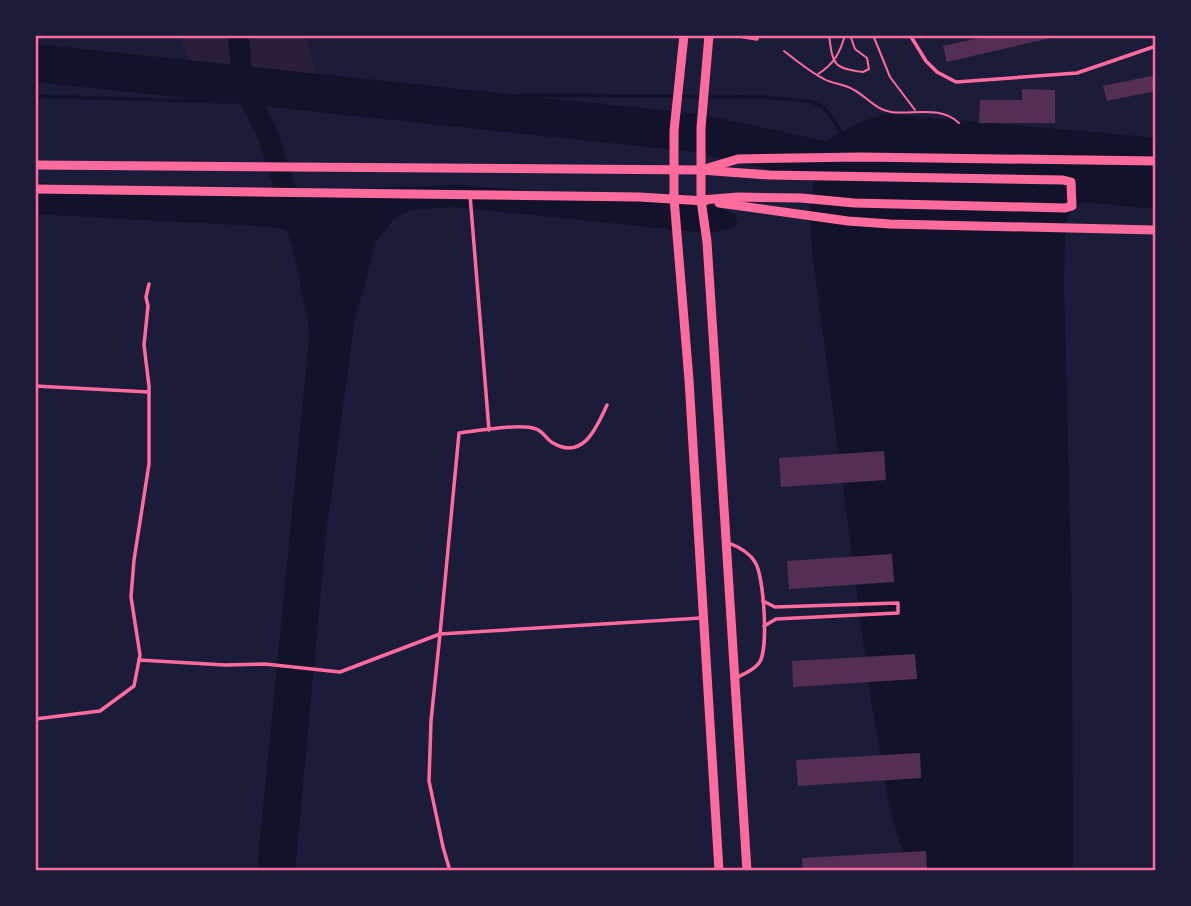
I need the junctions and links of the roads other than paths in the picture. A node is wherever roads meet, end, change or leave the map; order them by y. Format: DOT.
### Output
graph roads {
  1 [pos="684,35"];
  2 [pos="709,35"];
  3 [pos="733,35"];
  4 [pos="910,35"];
  5 [pos="757,39"];
  6 [pos="1156,46"];
  7 [pos="1156,161"];
  8 [pos="35,165"];
  9 [pos="674,170"];
  10 [pos="701,170"];
  11 [pos="35,189"];
  12 [pos="470,194"];
  13 [pos="674,198"];
  14 [pos="701,200"];
  15 [pos="1156,230"];
  16 [pos="149,284"];
  17 [pos="35,386"];
  18 [pos="149,392"];
  19 [pos="607,405"];
  20 [pos="489,430"];
  21 [pos="725,541"];
  22 [pos="763,601"];
  23 [pos="703,618"];
  24 [pos="764,626"];
  25 [pos="440,634"];
  26 [pos="139,660"];
  27 [pos="734,679"];
  28 [pos="35,719"];
  29 [pos="450,871"];
  30 [pos="719,871"];
  31 [pos="747,871"];
  1 -- 9 [label="main road"];
  2 -- 10 [label="main road"];
  3 -- 5 [label="lane"];
  4 -- 6 [label="lane"];
  7 -- 10 [label="main road"];
  8 -- 9 [label="main road"];
  9 -- 10 [label="main road"];
  9 -- 13 [label="main road"];
  10 -- 14 [label="main road"];
  10 -- 14 [label="main road"];
  11 -- 12 [label="main road"];
  12 -- 13 [label="main road"];
  12 -- 20 [label="lane"];
  13 -- 14 [label="main road"];
  13 -- 23 [label="main road"];
  14 -- 15 [label="main road"];
  14 -- 21 [label="main road"];
  16 -- 18 [label="lane"];
  17 -- 18 [label="lane"];
  18 -- 26 [label="lane"];
  19 -- 20 [label="lane"];
  20 -- 25 [label="lane"];
  21 -- 22 [label="lane"];
  21 -- 27 [label="main road"];
  22 -- 24 [label="lane"];
  22 -- 24 [label="lane"];
  23 -- 25 [label="lane"];
  23 -- 30 [label="main road"];
  24 -- 27 [label="lane"];
  25 -- 26 [label="lane"];
  25 -- 29 [label="lane"];
  26 -- 28 [label="lane"];
  27 -- 31 [label="main road"];
}
